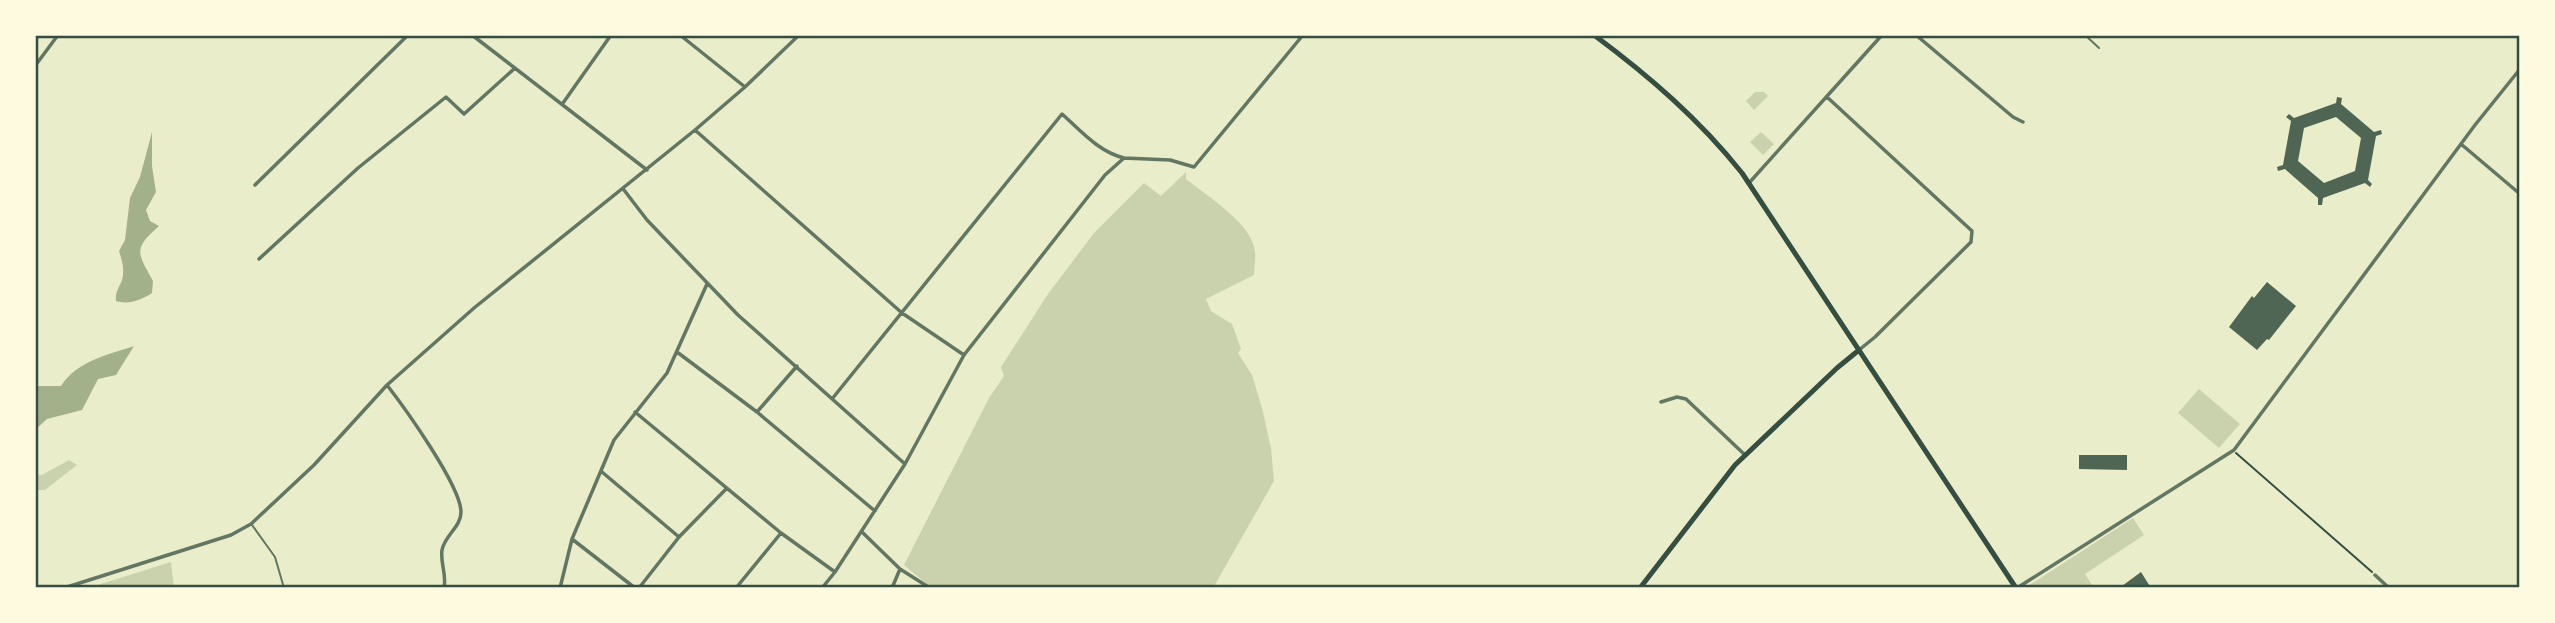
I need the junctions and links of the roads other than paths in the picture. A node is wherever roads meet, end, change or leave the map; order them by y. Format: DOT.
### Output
graph roads {
  1 [pos="58,35"];
  2 [pos="408,35"];
  3 [pos="472,35"];
  4 [pos="611,35"];
  5 [pos="680,35"];
  6 [pos="799,35"];
  7 [pos="1303,35"];
  8 [pos="1594,35"];
  9 [pos="1882,35"];
  10 [pos="1916,35"];
  11 [pos="2085,35"];
  12 [pos="2099,48"];
  13 [pos="35,66"];
  14 [pos="515,68"];
  15 [pos="2520,69"];
  16 [pos="745,87"];
  17 [pos="1827,97"];
  18 [pos="563,103"];
  19 [pos="2022,122"];
  20 [pos="695,130"];
  21 [pos="2461,144"];
  22 [pos="1124,159"];
  23 [pos="647,170"];
  24 [pos="1749,183"];
  25 [pos="255,185"];
  26 [pos="623,190"];
  27 [pos="2520,194"];
  28 [pos="259,260"];
  29 [pos="708,283"];
  30 [pos="902,313"];
  31 [pos="1859,350"];
  32 [pos="677,352"];
  33 [pos="964,355"];
  34 [pos="797,366"];
  35 [pos="387,385"];
  36 [pos="832,398"];
  37 [pos="1661,402"];
  38 [pos="635,412"];
  39 [pos="757,412"];
  40 [pos="1745,455"];
  41 [pos="905,464"];
  42 [pos="601,472"];
  43 [pos="727,488"];
  44 [pos="875,512"];
  45 [pos="251,524"];
  46 [pos="862,532"];
  47 [pos="781,533"];
  48 [pos="679,537"];
  49 [pos="572,539"];
  50 [pos="900,569"];
  51 [pos="835,572"];
  52 [pos="2375,575"];
  53 [pos="64,588"];
  54 [pos="284,588"];
  55 [pos="444,588"];
  56 [pos="560,588"];
  57 [pos="637,588"];
  58 [pos="736,588"];
  59 [pos="822,588"];
  60 [pos="892,588"];
  61 [pos="930,588"];
  62 [pos="1640,588"];
  63 [pos="2017,588"];
  64 [pos="2389,588"];
  1 -- 13 [label="street"];
  2 -- 25 [label="street"];
  3 -- 14 [label="street"];
  4 -- 18 [label="street"];
  5 -- 16 [label="street"];
  6 -- 16 [label="street"];
  7 -- 22 [label="street"];
  8 -- 24 [label="main road"];
  9 -- 17 [label="street"];
  10 -- 19 [label="street"];
  11 -- 12 [label="lane"];
  14 -- 18 [label="street"];
  14 -- 28 [label="street"];
  15 -- 21 [label="street"];
  16 -- 20 [label="street"];
  17 -- 24 [label="street"];
  17 -- 31 [label="street"];
  18 -- 23 [label="street"];
  20 -- 23 [label="street"];
  20 -- 30 [label="street"];
  21 -- 27 [label="street"];
  21 -- 63 [label="street"];
  22 -- 30 [label="street"];
  22 -- 33 [label="street"];
  23 -- 26 [label="street"];
  24 -- 31 [label="main road"];
  26 -- 29 [label="street"];
  26 -- 35 [label="street"];
  29 -- 32 [label="street"];
  29 -- 34 [label="street"];
  30 -- 33 [label="street"];
  30 -- 36 [label="street"];
  31 -- 40 [label="main road"];
  31 -- 63 [label="main road"];
  32 -- 38 [label="street"];
  32 -- 39 [label="street"];
  33 -- 41 [label="street"];
  34 -- 36 [label="street"];
  34 -- 39 [label="street"];
  35 -- 45 [label="street"];
  35 -- 55 [label="street"];
  36 -- 41 [label="street"];
  37 -- 40 [label="street"];
  38 -- 42 [label="street"];
  38 -- 43 [label="street"];
  39 -- 44 [label="street"];
  40 -- 62 [label="main road"];
  41 -- 44 [label="street"];
  42 -- 48 [label="street"];
  42 -- 49 [label="street"];
  43 -- 47 [label="street"];
  43 -- 48 [label="street"];
  44 -- 46 [label="street"];
  45 -- 53 [label="street"];
  45 -- 54 [label="lane"];
  46 -- 50 [label="street"];
  46 -- 51 [label="street"];
  47 -- 51 [label="street"];
  47 -- 58 [label="street"];
  48 -- 57 [label="street"];
  49 -- 56 [label="street"];
  49 -- 57 [label="street"];
  50 -- 60 [label="street"];
  50 -- 61 [label="street"];
  51 -- 59 [label="street"];
  52 -- 64 [label="street"];
}
